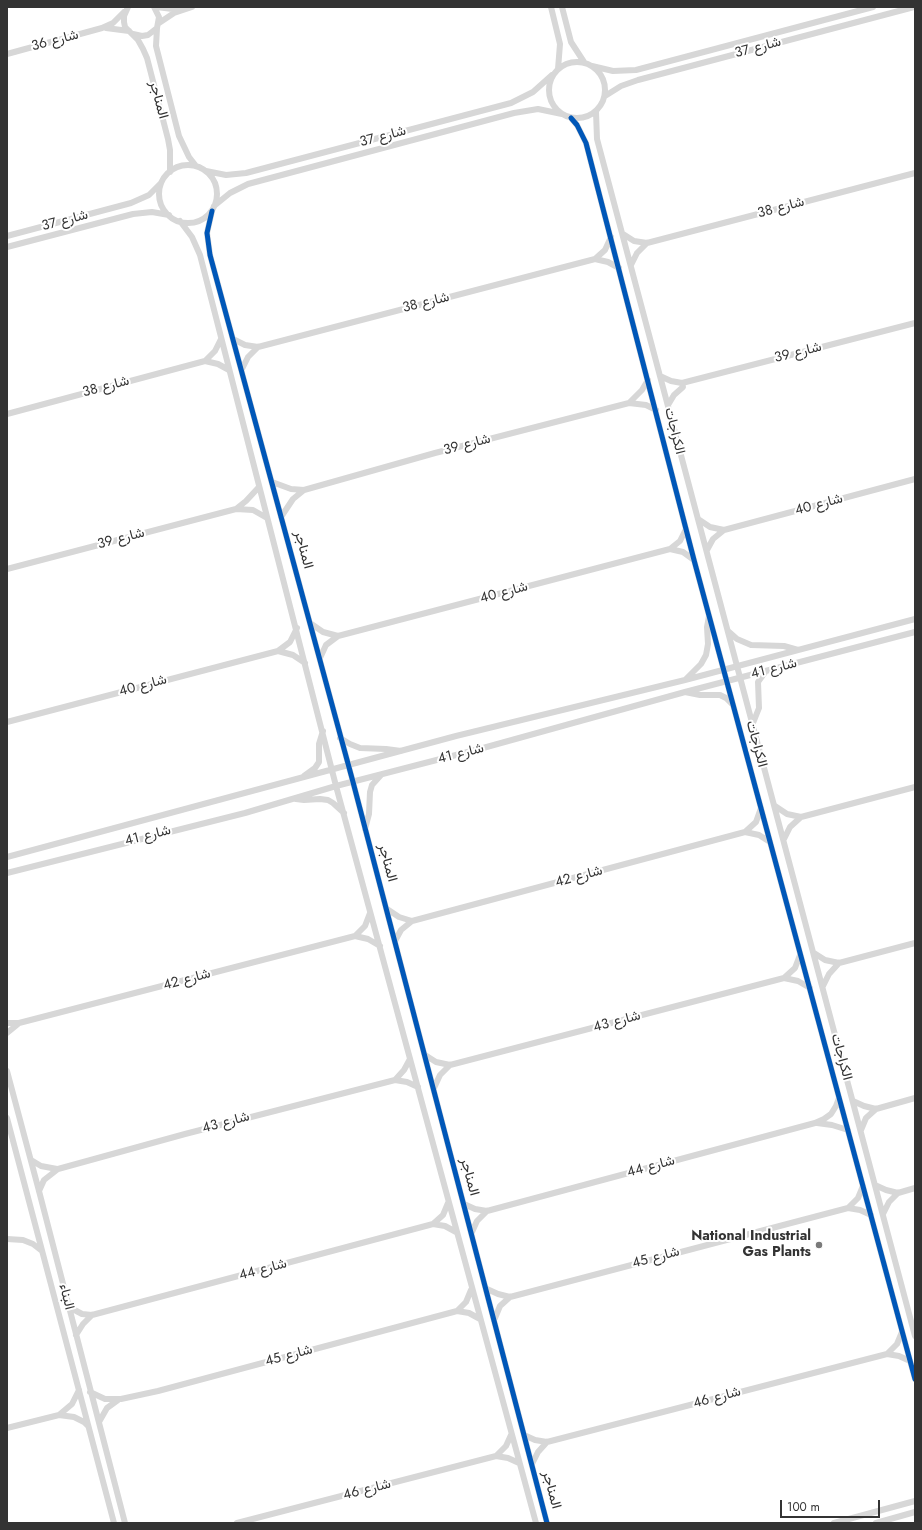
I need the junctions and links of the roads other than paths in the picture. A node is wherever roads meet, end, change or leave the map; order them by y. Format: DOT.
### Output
graph roads {
  1 [pos="156,7"];
  2 [pos="192,7"];
  3 [pos="551,7"];
  4 [pos="562,7"];
  5 [pos="873,7"];
  6 [pos="914,7"];
  7 [pos="127,8"];
  8 [pos="182,10"];
  9 [pos="158,25"];
  10 [pos="102,28"];
  11 [pos="130,32"];
  12 [pos="7,54"];
  13 [pos="584,62"];
  14 [pos="592,66"];
  15 [pos="558,68"];
  16 [pos="552,75"];
  17 [pos="605,96"];
  18 [pos="596,112"];
  19 [pos="562,114"];
  20 [pos="571,118"];
  21 [pos="196,166"];
  22 [pos="206,171"];
  23 [pos="170,172"];
  24 [pos="915,173"];
  25 [pos="163,180"];
  26 [pos="213,208"];
  27 [pos="170,216"];
  28 [pos="180,221"];
  29 [pos="623,234"];
  30 [pos="7,236"];
  31 [pos="611,237"];
  32 [pos="647,243"];
  33 [pos="7,247"];
  34 [pos="595,259"];
  35 [pos="631,265"];
  36 [pos="619,268"];
  37 [pos="915,323"];
  38 [pos="233,339"];
  39 [pos="221,340"];
  40 [pos="258,347"];
  41 [pos="205,361"];
  42 [pos="242,369"];
  43 [pos="229,370"];
  44 [pos="660,376"];
  45 [pos="648,380"];
  46 [pos="682,383"];
  47 [pos="630,403"];
  48 [pos="668,405"];
  49 [pos="656,410"];
  50 [pos="7,414"];
  51 [pos="915,479"];
  52 [pos="272,482"];
  53 [pos="259,487"];
  54 [pos="304,490"];
  55 [pos="236,509"];
  56 [pos="281,517"];
  57 [pos="267,518"];
  58 [pos="698,519"];
  59 [pos="686,529"];
  60 [pos="724,530"];
  61 [pos="670,549"];
  62 [pos="706,550"];
  63 [pos="694,560"];
  64 [pos="7,569"];
  65 [pos="710,615"];
  66 [pos="915,619"];
  67 [pos="310,623"];
  68 [pos="297,628"];
  69 [pos="728,631"];
  70 [pos="915,632"];
  71 [pos="338,636"];
  72 [pos="798,650"];
  73 [pos="278,651"];
  74 [pos="320,658"];
  75 [pos="306,664"];
  76 [pos="737,666"];
  77 [pos="724,670"];
  78 [pos="766,671"];
  79 [pos="741,677"];
  80 [pos="685,680"];
  81 [pos="727,681"];
  82 [pos="685,692"];
  83 [pos="734,707"];
  84 [pos="7,722"];
  85 [pos="753,723"];
  86 [pos="323,731"];
  87 [pos="340,738"];
  88 [pos="402,751"];
  89 [pos="348,766"];
  90 [pos="333,770"];
  91 [pos="382,774"];
  92 [pos="301,778"];
  93 [pos="353,782"];
  94 [pos="336,786"];
  95 [pos="915,787"];
  96 [pos="295,798"];
  97 [pos="775,806"];
  98 [pos="761,808"];
  99 [pos="344,814"];
  100 [pos="801,817"];
  101 [pos="365,830"];
  102 [pos="745,832"];
  103 [pos="784,840"];
  104 [pos="770,842"];
  105 [pos="7,857"];
  106 [pos="7,873"];
  107 [pos="387,909"];
  108 [pos="371,912"];
  109 [pos="412,921"];
  110 [pos="355,936"];
  111 [pos="394,942"];
  112 [pos="915,943"];
  113 [pos="380,947"];
  114 [pos="814,953"];
  115 [pos="801,954"];
  116 [pos="839,964"];
  117 [pos="784,978"];
  118 [pos="823,987"];
  119 [pos="810,988"];
  120 [pos="7,1023"];
  121 [pos="19,1023"];
  122 [pos="7,1032"];
  123 [pos="425,1054"];
  124 [pos="410,1058"];
  125 [pos="450,1065"];
  126 [pos="7,1071"];
  127 [pos="395,1080"];
  128 [pos="418,1087"];
  129 [pos="434,1089"];
  130 [pos="839,1098"];
  131 [pos="915,1098"];
  132 [pos="853,1101"];
  133 [pos="876,1109"];
  134 [pos="7,1118"];
  135 [pos="815,1123"];
  136 [pos="848,1130"];
  137 [pos="861,1130"];
  138 [pos="31,1160"];
  139 [pos="58,1169"];
  140 [pos="875,1185"];
  141 [pos="863,1186"];
  142 [pos="915,1188"];
  143 [pos="40,1191"];
  144 [pos="898,1193"];
  145 [pos="448,1202"];
  146 [pos="464,1204"];
  147 [pos="848,1208"];
  148 [pos="487,1211"];
  149 [pos="883,1214"];
  150 [pos="871,1215"];
  151 [pos="433,1224"];
  152 [pos="456,1232"];
  153 [pos="472,1233"];
  154 [pos="7,1239"];
  155 [pos="42,1251"];
  156 [pos="472,1289"];
  157 [pos="487,1289"];
  158 [pos="510,1297"];
  159 [pos="69,1307"];
  160 [pos="457,1311"];
  161 [pos="92,1315"];
  162 [pos="480,1318"];
  163 [pos="495,1318"];
  164 [pos="902,1332"];
  165 [pos="915,1334"];
  166 [pos="76,1335"];
  167 [pos="887,1354"];
  168 [pos="910,1361"];
  169 [pos="915,1379"];
  170 [pos="79,1390"];
  171 [pos="90,1392"];
  172 [pos="121,1399"];
  173 [pos="59,1414"];
  174 [pos="98,1422"];
  175 [pos="8,1426"];
  176 [pos="88,1426"];
  177 [pos="512,1434"];
  178 [pos="524,1435"];
  179 [pos="547,1442"];
  180 [pos="496,1456"];
  181 [pos="519,1463"];
  182 [pos="532,1464"];
  183 [pos="915,1501"];
  184 [pos="915,1512"];
  185 [pos="114,1523"];
  186 [pos="125,1523"];
  187 [pos="237,1523"];
  188 [pos="536,1523"];
  189 [pos="547,1523"];
  190 [pos="834,1523"];
  191 [pos="876,1523"];
  1 -- 8 [label="street"];
  1 -- 9 [label="street, المناجر"];
  2 -- 8 [label="street"];
  3 -- 15 [label="street"];
  4 -- 13 [label="street"];
  5 -- 14 [label="street, شارع 37"];
  6 -- 17 [label="street, شارع 37"];
  7 -- 10 [label="street, شارع 36"];
  7 -- 11 [label="street"];
  8 -- 9 [label="street"];
  9 -- 11 [label="street, شارع 36"];
  9 -- 21 [label="street, المناجر"];
  10 -- 11 [label="street, شارع 36"];
  10 -- 12 [label="street, شارع 36"];
  11 -- 23 [label="street, المناجر"];
  13 -- 14 [label="street"];
  13 -- 15 [label="street"];
  14 -- 17 [label="street"];
  15 -- 16 [label="street"];
  16 -- 19 [label="street"];
  16 -- 22 [label="street, شارع 37"];
  17 -- 18 [label="street"];
  18 -- 20 [label="street"];
  18 -- 29 [label="street, الكراجات"];
  19 -- 20 [label="street"];
  19 -- 26 [label="street, شارع 37"];
  20 -- 31 [label="street, الكراجات"];
  21 -- 22 [label="street"];
  21 -- 23 [label="street"];
  22 -- 26 [label="street"];
  23 -- 25 [label="street"];
  24 -- 32 [label="street, شارع 38"];
  25 -- 27 [label="street"];
  25 -- 30 [label="street, شارع 37"];
  26 -- 28 [label="street"];
  26 -- 38 [label="street, المناجر"];
  27 -- 28 [label="street"];
  27 -- 33 [label="street, شارع 37"];
  28 -- 39 [label="street, المناجر"];
  29 -- 32 [label="street"];
  29 -- 35 [label="street, الكراجات"];
  31 -- 34 [label="street"];
  31 -- 36 [label="street, الكراجات"];
  32 -- 35 [label="street"];
  34 -- 36 [label="street"];
  34 -- 40 [label="street, شارع 38"];
  35 -- 44 [label="street, الكراجات"];
  36 -- 45 [label="street, الكراجات"];
  37 -- 46 [label="street, شارع 39"];
  38 -- 40 [label="street, شارع 38"];
  38 -- 42 [label="street, المناجر"];
  39 -- 41 [label="street"];
  39 -- 43 [label="street, المناجر"];
  40 -- 42 [label="street"];
  41 -- 43 [label="street"];
  41 -- 50 [label="street, شارع 38"];
  42 -- 52 [label="street, المناجر"];
  43 -- 53 [label="street, المناجر"];
  44 -- 46 [label="street"];
  44 -- 48 [label="street, الكراجات"];
  45 -- 47 [label="street"];
  45 -- 49 [label="street, الكراجات"];
  46 -- 48 [label="street"];
  47 -- 49 [label="street, شارع 39"];
  47 -- 54 [label="street, شارع 39"];
  48 -- 58 [label="street, الكراجات"];
  49 -- 59 [label="street, الكراجات"];
  51 -- 60 [label="street, شارع 40"];
  52 -- 54 [label="street, شارع 39"];
  52 -- 56 [label="street, المناجر"];
  53 -- 55 [label="street, شارع 39"];
  53 -- 57 [label="street, المناجر"];
  54 -- 56 [label="street, شارع 39"];
  55 -- 57 [label="street, شارع 39"];
  55 -- 64 [label="street, شارع 39"];
  56 -- 67 [label="street, المناجر"];
  57 -- 68 [label="street, المناجر"];
  58 -- 60 [label="street"];
  58 -- 62 [label="street, الكراجات"];
  59 -- 61 [label="street"];
  59 -- 63 [label="street, الكراجات"];
  60 -- 62 [label="street, شارع 40"];
  61 -- 63 [label="street"];
  61 -- 71 [label="street, شارع 40"];
  62 -- 69 [label="street, الكراجات"];
  63 -- 65 [label="street, الكراجات"];
  65 -- 77 [label="street, الكراجات"];
  65 -- 80 [label="street"];
  66 -- 72 [label="street, شارع 41"];
  67 -- 71 [label="street"];
  67 -- 74 [label="street, المناجر"];
  68 -- 73 [label="street, شارع 40"];
  68 -- 75 [label="street, المناجر"];
  69 -- 72 [label="street"];
  69 -- 76 [label="street, الكراجات"];
  70 -- 78 [label="street, شارع 41"];
  71 -- 74 [label="street, شارع 40"];
  72 -- 76 [label="street, شارع 41"];
  73 -- 75 [label="street"];
  73 -- 84 [label="street, شارع 40"];
  74 -- 87 [label="street, المناجر"];
  75 -- 86 [label="street, المناجر"];
  76 -- 77 [label="street, شارع 41"];
  76 -- 79 [label="street, الكراجات"];
  77 -- 80 [label="street, شارع 41"];
  77 -- 81 [label="street, الكراجات"];
  78 -- 79 [label="street, شارع 41"];
  78 -- 85 [label="street"];
  79 -- 81 [label="street, شارع 41"];
  79 -- 85 [label="street, الكراجات"];
  80 -- 88 [label="street, شارع 41"];
  81 -- 82 [label="street, شارع 41"];
  81 -- 83 [label="street, الكراجات"];
  82 -- 83 [label="street"];
  82 -- 91 [label="street, شارع 41"];
  83 -- 98 [label="street, الكراجات"];
  85 -- 97 [label="street, الكراجات"];
  86 -- 90 [label="street, المناجر"];
  86 -- 92 [label="street"];
  87 -- 88 [label="street"];
  87 -- 89 [label="street, المناجر"];
  88 -- 89 [label="street, شارع 41"];
  89 -- 90 [label="street, شارع 41"];
  89 -- 93 [label="street, المناجر"];
  90 -- 92 [label="street, شارع 41"];
  90 -- 94 [label="street, المناجر"];
  91 -- 93 [label="street, شارع 41"];
  91 -- 101 [label="street, المناجر"];
  92 -- 105 [label="street, شارع 41"];
  93 -- 94 [label="street, شارع 41"];
  93 -- 101 [label="street, المناجر"];
  94 -- 96 [label="street, شارع 41"];
  94 -- 99 [label="street, المناجر"];
  95 -- 100 [label="street"];
  96 -- 99 [label="street"];
  96 -- 106 [label="street, شارع 41"];
  97 -- 100 [label="street"];
  97 -- 103 [label="street, الكراجات"];
  98 -- 102 [label="street"];
  98 -- 104 [label="street, الكراجات"];
  99 -- 108 [label="street, المناجر"];
  100 -- 103 [label="street"];
  101 -- 107 [label="street, المناجر"];
  102 -- 104 [label="street"];
  102 -- 109 [label="street, شارع 42"];
  103 -- 114 [label="street, الكراجات"];
  104 -- 115 [label="street, الكراجات"];
  107 -- 109 [label="street"];
  107 -- 111 [label="street, المناجر"];
  108 -- 110 [label="street"];
  108 -- 113 [label="street, المناجر"];
  109 -- 111 [label="street"];
  110 -- 113 [label="street"];
  110 -- 121 [label="street, شارع 42"];
  111 -- 123 [label="street, المناجر"];
  112 -- 116 [label="street"];
  113 -- 124 [label="street, المناجر"];
  114 -- 116 [label="street"];
  114 -- 118 [label="street, الكراجات"];
  115 -- 117 [label="street"];
  115 -- 119 [label="street, الكراجات"];
  116 -- 118 [label="street"];
  117 -- 119 [label="street"];
  117 -- 125 [label="street, شارع 43"];
  118 -- 132 [label="street, الكراجات"];
  119 -- 130 [label="street, الكراجات"];
  120 -- 121 [label="street, شارع 42"];
  121 -- 122 [label="street, شارع 42"];
  123 -- 125 [label="street"];
  123 -- 129 [label="street, المناجر"];
  124 -- 127 [label="street"];
  124 -- 128 [label="street, المناجر"];
  125 -- 129 [label="street"];
  126 -- 138 [label="street, البناء"];
  127 -- 128 [label="street, شارع 43"];
  127 -- 139 [label="street, شارع 43"];
  128 -- 145 [label="street, المناجر"];
  129 -- 146 [label="street, المناجر"];
  130 -- 135 [label="street, شارع 44"];
  130 -- 136 [label="street, الكراجات"];
  131 -- 133 [label="street"];
  132 -- 133 [label="street"];
  132 -- 137 [label="street, الكراجات"];
  133 -- 137 [label="street"];
  134 -- 155 [label="street, البناء"];
  135 -- 136 [label="street, شارع 44"];
  135 -- 148 [label="street, شارع 44"];
  136 -- 141 [label="street, الكراجات"];
  137 -- 140 [label="street, الكراجات"];
  138 -- 139 [label="street, شارع 43"];
  138 -- 143 [label="street, البناء"];
  139 -- 143 [label="street, شارع 43"];
  140 -- 144 [label="street"];
  140 -- 149 [label="street, الكراجات"];
  141 -- 147 [label="street"];
  141 -- 150 [label="street, الكراجات"];
  142 -- 144 [label="street"];
  143 -- 159 [label="street, البناء"];
  144 -- 149 [label="street"];
  145 -- 151 [label="street"];
  145 -- 152 [label="street, المناجر"];
  146 -- 148 [label="street"];
  146 -- 153 [label="street, المناجر"];
  147 -- 150 [label="street"];
  147 -- 158 [label="street, شارع 45"];
  148 -- 153 [label="street"];
  149 -- 165 [label="street, الكراجات"];
  150 -- 164 [label="street, الكراجات"];
  151 -- 152 [label="street"];
  151 -- 161 [label="street, شارع 44"];
  152 -- 156 [label="street, المناجر"];
  153 -- 157 [label="street, المناجر"];
  154 -- 155 [label="street"];
  155 -- 170 [label="street, البناء"];
  156 -- 160 [label="street"];
  156 -- 162 [label="street, المناجر"];
  157 -- 158 [label="street"];
  157 -- 163 [label="street, المناجر"];
  158 -- 163 [label="street"];
  159 -- 161 [label="street"];
  159 -- 166 [label="street, البناء"];
  160 -- 162 [label="street"];
  160 -- 172 [label="street, شارع 45"];
  161 -- 166 [label="street"];
  162 -- 177 [label="street, المناجر"];
  163 -- 178 [label="street, المناجر"];
  164 -- 167 [label="street"];
  164 -- 168 [label="street, الكراجات"];
  166 -- 171 [label="street, البناء"];
  167 -- 168 [label="street, شارع 46"];
  167 -- 179 [label="street, شارع 46"];
  168 -- 169 [label="street, الكراجات"];
  170 -- 173 [label="street"];
  170 -- 176 [label="street, البناء"];
  171 -- 172 [label="street, شارع 45"];
  171 -- 174 [label="street, البناء"];
  172 -- 174 [label="street, شارع 45"];
  173 -- 175 [label="street"];
  173 -- 176 [label="street"];
  174 -- 186 [label="street, البناء"];
  176 -- 185 [label="street, البناء"];
  177 -- 180 [label="street"];
  177 -- 181 [label="street, المناجر"];
  178 -- 179 [label="street, شارع 46"];
  178 -- 182 [label="street, المناجر"];
  179 -- 182 [label="street"];
  180 -- 181 [label="street, شارع 46"];
  180 -- 187 [label="street, شارع 46"];
  181 -- 188 [label="street, المناجر"];
  182 -- 189 [label="street, المناجر"];
  183 -- 190 [label="street"];
  184 -- 191 [label="street"];
}
